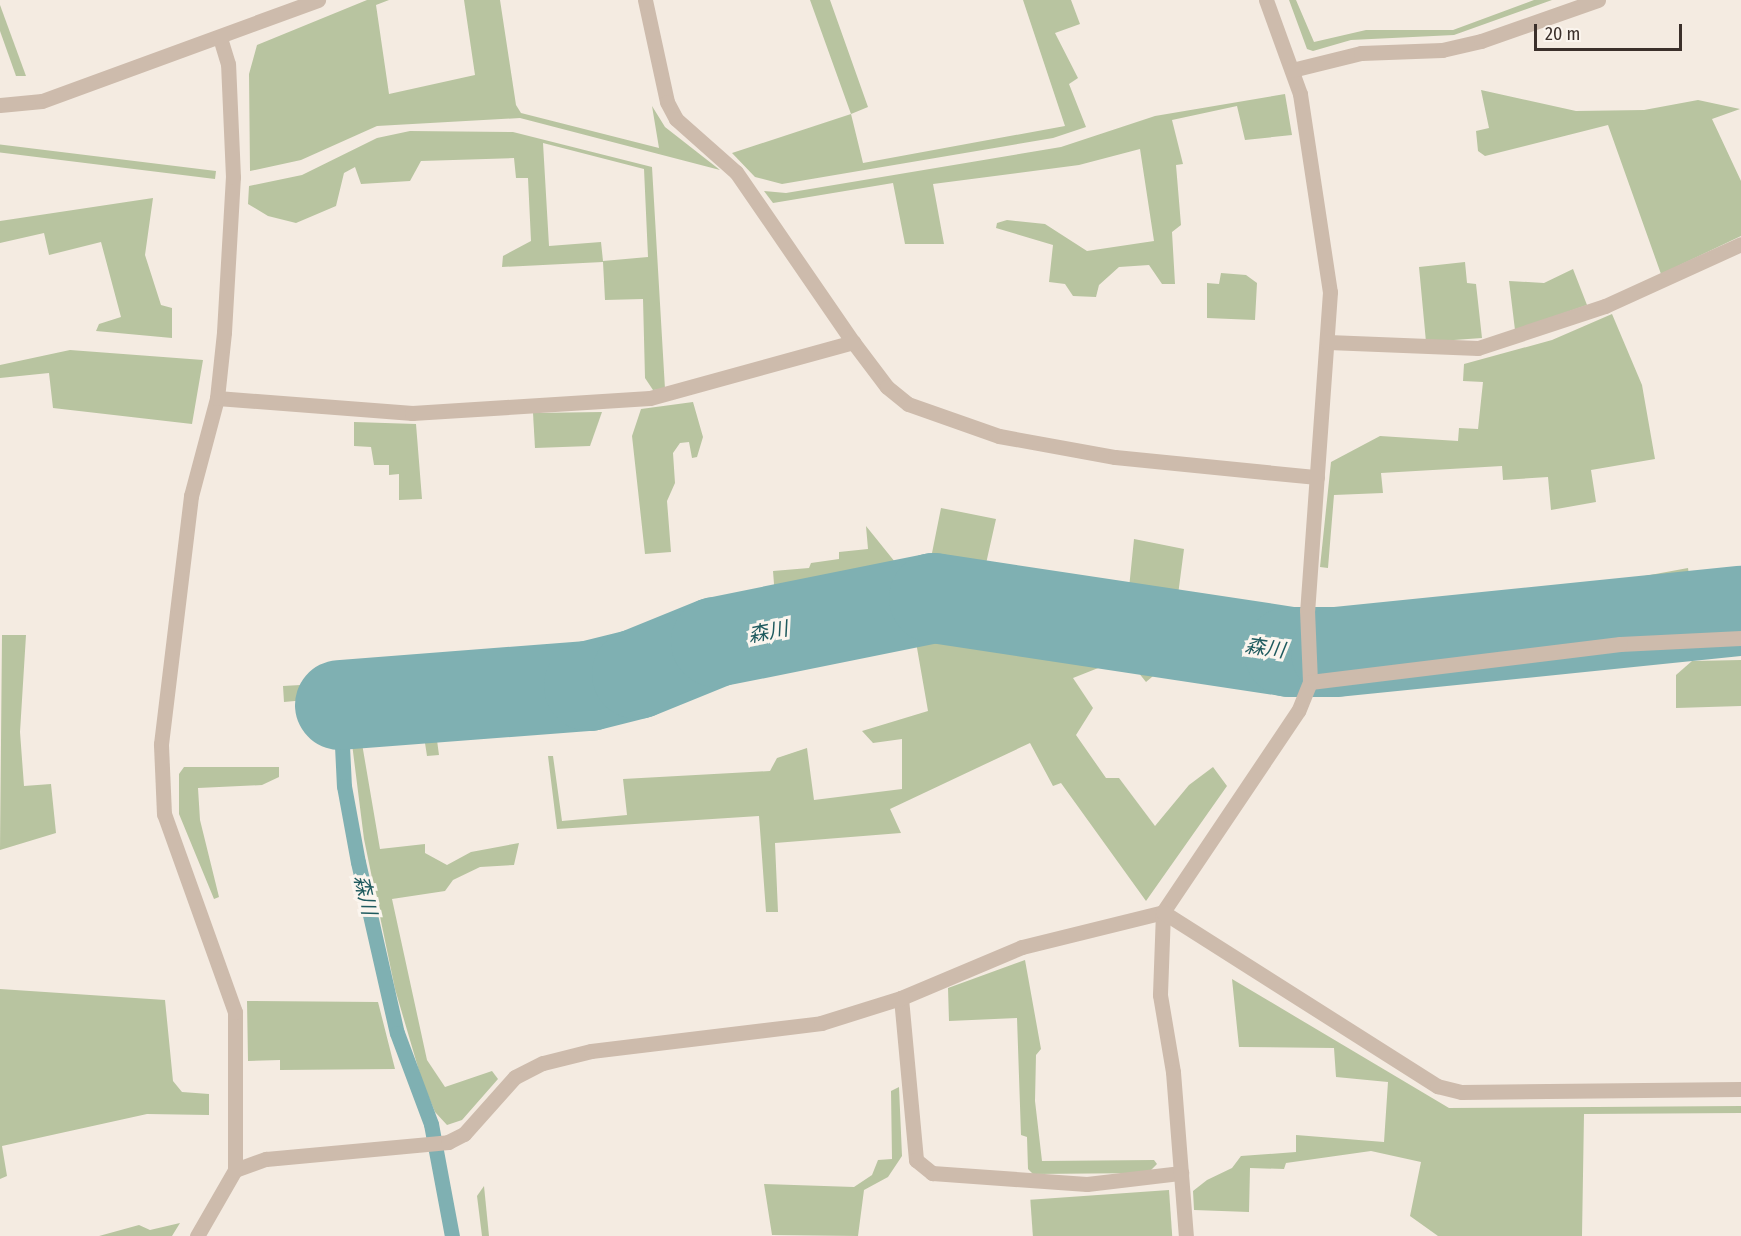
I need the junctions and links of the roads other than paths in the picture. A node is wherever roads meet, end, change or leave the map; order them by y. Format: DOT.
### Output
graph roads {
  1 [pos="318,0"];
  2 [pos="645,0"];
  3 [pos="1266,0"];
  4 [pos="1598,0"];
  5 [pos="220,38"];
  6 [pos="1292,70"];
  7 [pos="0,105"];
  8 [pos="1741,244"];
  9 [pos="853,342"];
  10 [pos="1328,342"];
  11 [pos="217,398"];
  12 [pos="1317,477"];
  13 [pos="1741,638"];
  14 [pos="1310,682"];
  15 [pos="1163,912"];
  16 [pos="901,998"];
  17 [pos="1741,1089"];
  18 [pos="236,1170"];
  19 [pos="1181,1173"];
  20 [pos="197,1236"];
  21 [pos="1186,1236"];
  1 -- 5 [label="street"];
  2 -- 9 [label="street"];
  3 -- 6 [label="street"];
  4 -- 6 [label="street"];
  5 -- 7 [label="street"];
  5 -- 11 [label="street"];
  6 -- 10 [label="street"];
  8 -- 10 [label="street"];
  9 -- 11 [label="street"];
  9 -- 12 [label="street"];
  10 -- 12 [label="street"];
  11 -- 18 [label="street"];
  12 -- 14 [label="street"];
  13 -- 14 [label="street"];
  14 -- 15 [label="street"];
  15 -- 16 [label="street"];
  15 -- 17 [label="street"];
  15 -- 19 [label="street"];
  16 -- 18 [label="street"];
  16 -- 19 [label="street"];
  18 -- 20 [label="street"];
  19 -- 21 [label="street"];
}
